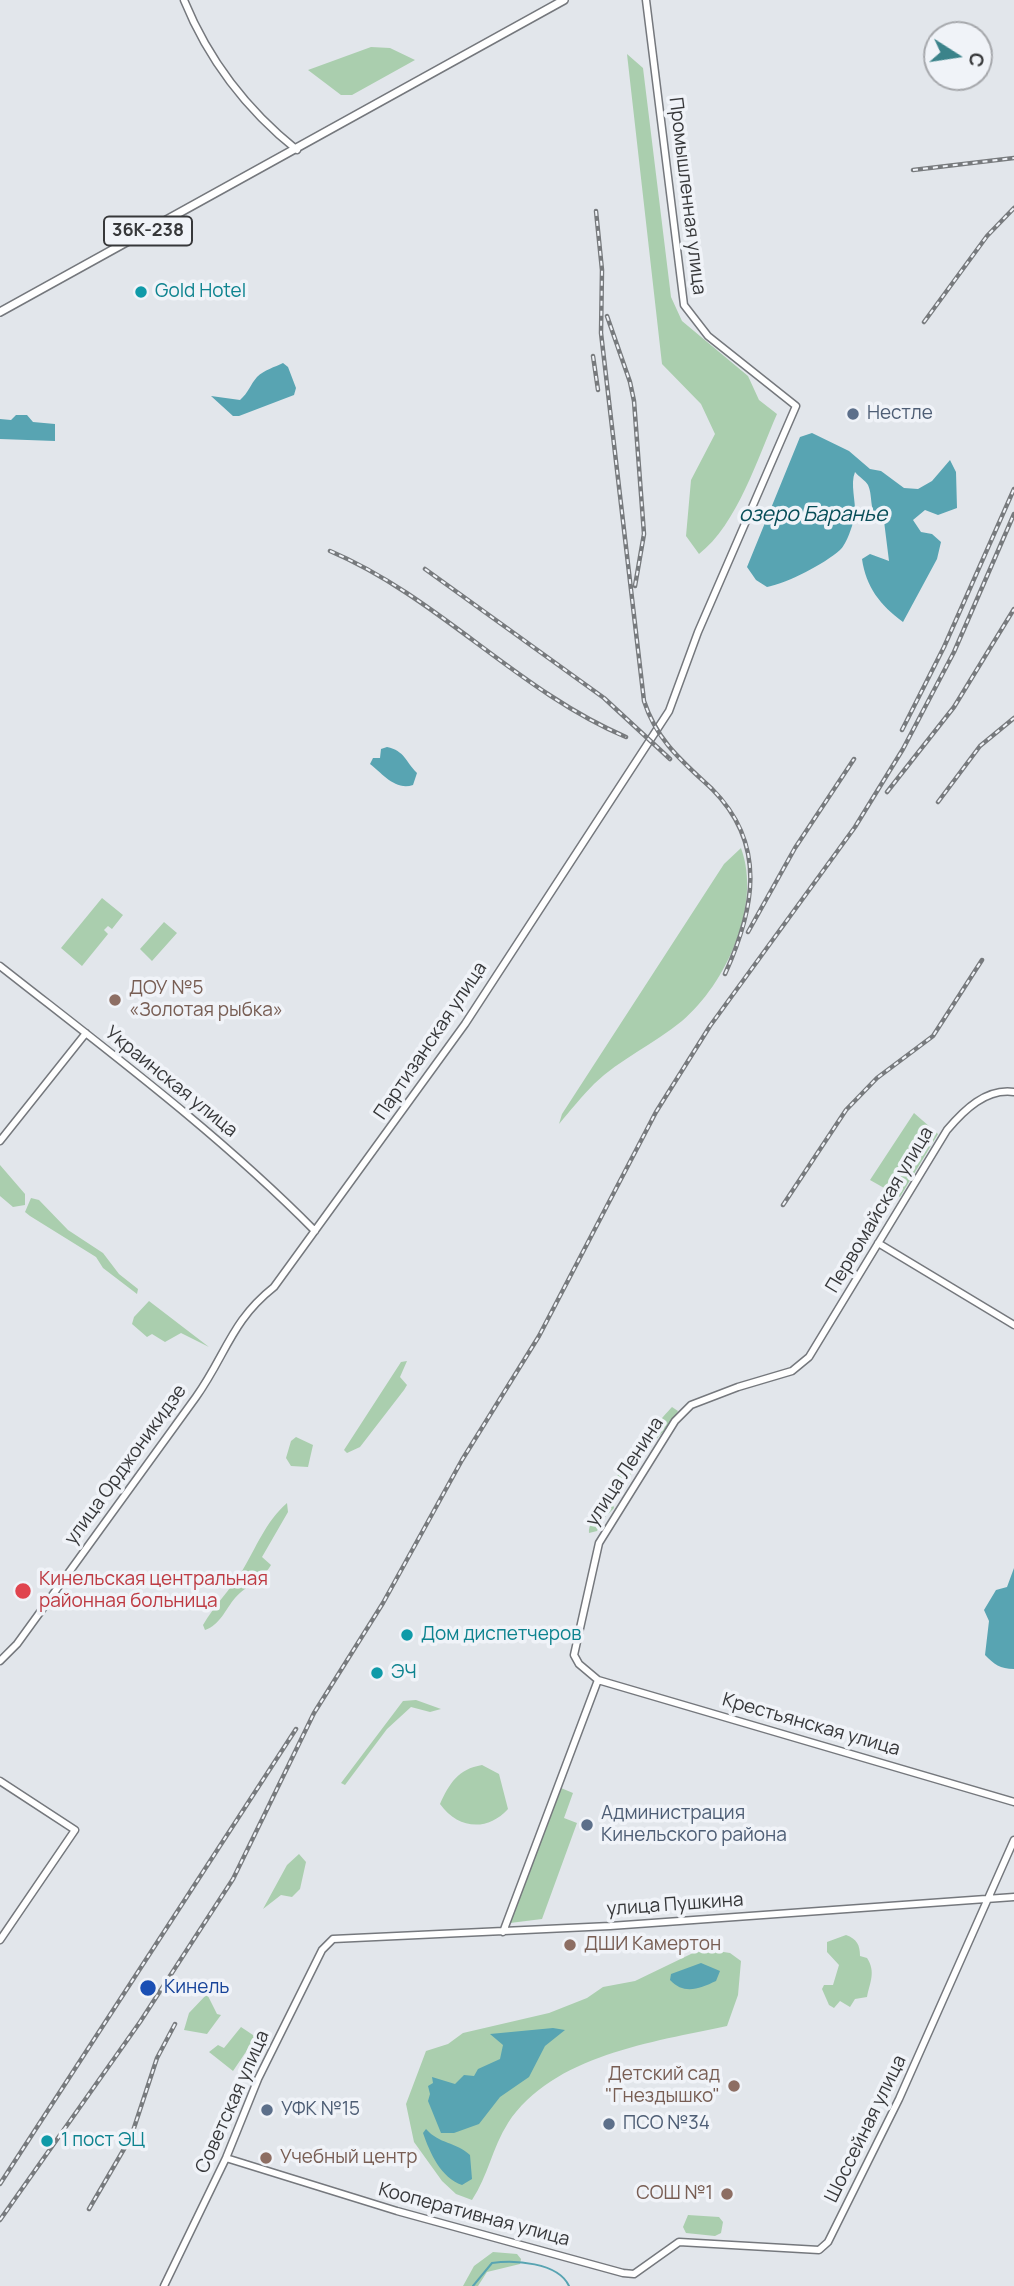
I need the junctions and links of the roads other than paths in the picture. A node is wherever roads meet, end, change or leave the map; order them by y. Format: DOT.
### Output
graph roads {
  1 [pos="184,0"];
  2 [pos="564,0"];
  3 [pos="646,0"];
  4 [pos="297,150"];
  5 [pos="0,312"];
  6 [pos="650,735"];
  7 [pos="0,966"];
  8 [pos="86,1033"];
  9 [pos="1014,1092"];
  10 [pos="0,1141"];
  11 [pos="315,1231"];
  12 [pos="878,1243"];
  13 [pos="1014,1325"];
  14 [pos="224,1352"];
  15 [pos="792,1371"];
  16 [pos="0,1661"];
  17 [pos="598,1680"];
  18 [pos="0,1780"];
  19 [pos="1014,1802"];
  20 [pos="1014,1840"];
  21 [pos="1014,1897"];
  22 [pos="989,1898"];
  23 [pos="503,1931"];
  24 [pos="338,1938"];
  25 [pos="0,1940"];
  26 [pos="226,2158"];
  27 [pos="634,2274"];
  28 [pos="164,2286"];
  1 -- 4 [label="street"];
  2 -- 4 [label="main road, 36К-238"];
  3 -- 6 [label="street, Промышленная улица"];
  4 -- 5 [label="main road, 36К-238"];
  6 -- 11 [label="street, Партизанская улица"];
  7 -- 8 [label="street, Украинская улица"];
  8 -- 10 [label="street"];
  8 -- 11 [label="street, Украинская улица"];
  9 -- 12 [label="street, Первомайская улица"];
  11 -- 14 [label="street, Партизанская улица"];
  12 -- 13 [label="street"];
  12 -- 15 [label="street, Первомайская улица"];
  14 -- 16 [label="street, улица Орджоникидзе"];
  15 -- 17 [label="street, улица Ленина"];
  17 -- 19 [label="street, Крестьянская улица"];
  17 -- 23 [label="street"];
  18 -- 25 [label="street"];
  20 -- 22 [label="street, Шоссейная улица"];
  21 -- 22 [label="street, улица Пушкина"];
  22 -- 23 [label="street, улица Пушкина"];
  22 -- 27 [label="street, Шоссейная улица"];
  23 -- 24 [label="street, улица Пушкина"];
  24 -- 26 [label="street, Советская улица"];
  26 -- 27 [label="street, Кооперативная улица"];
  26 -- 28 [label="street, Советская улица"];
}
